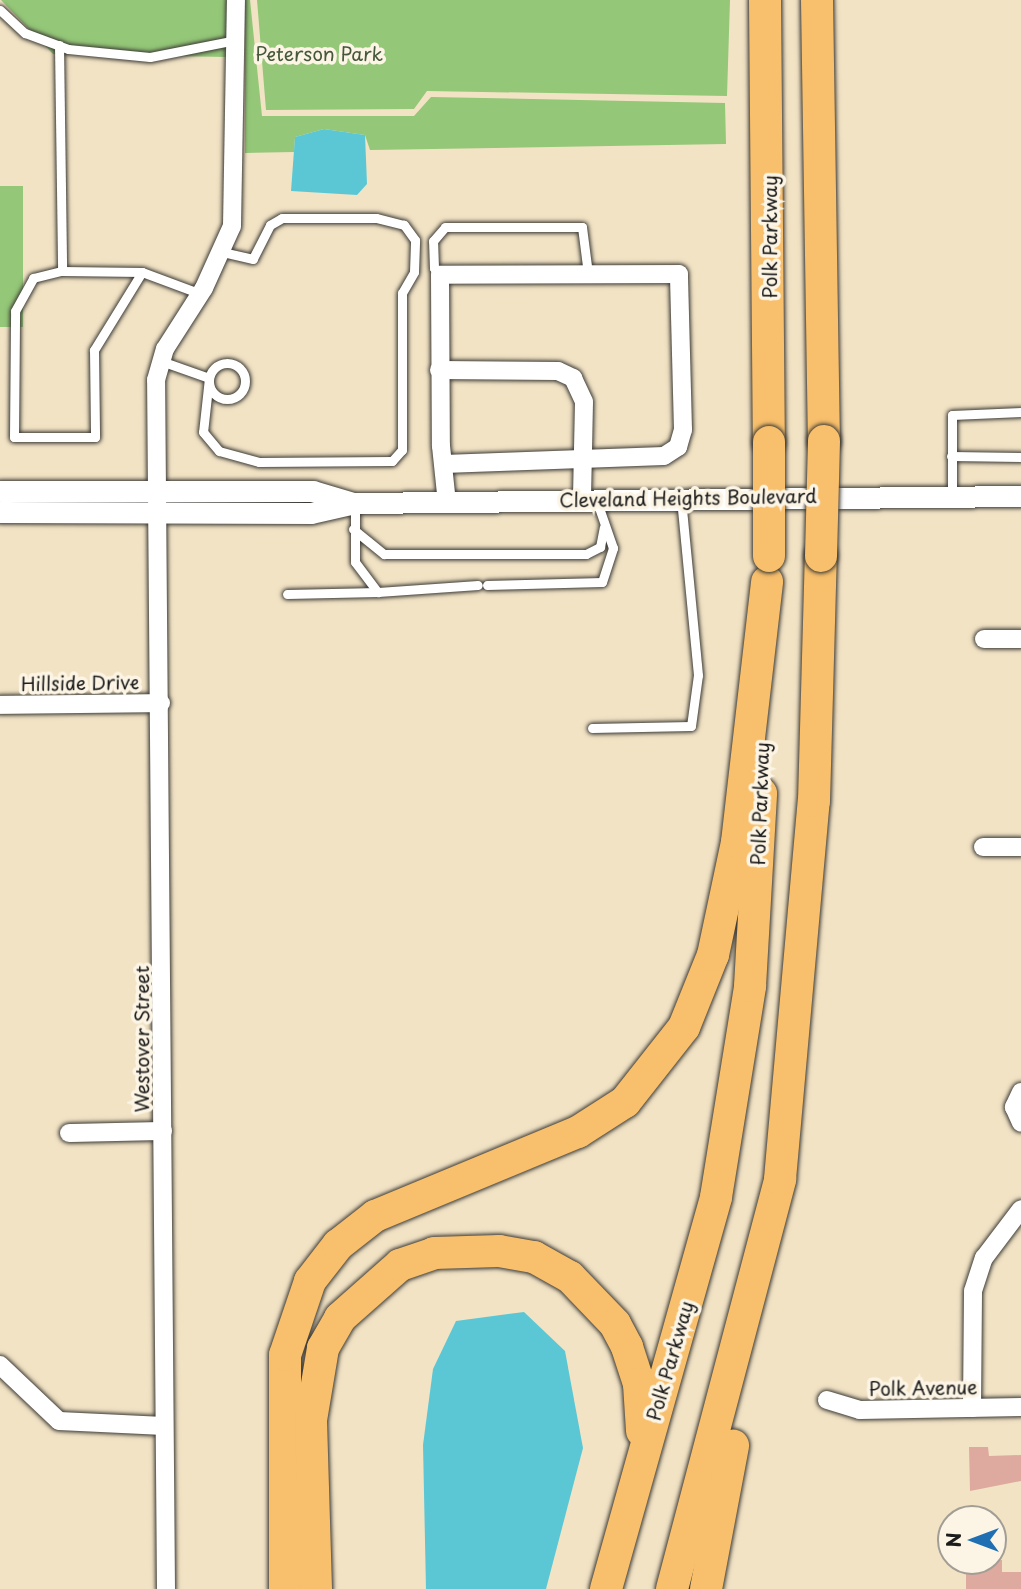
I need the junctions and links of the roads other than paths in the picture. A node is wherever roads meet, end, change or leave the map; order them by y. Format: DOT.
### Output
graph roads {
  1 [pos="236,0"];
  2 [pos="765,0"];
  3 [pos="817,0"];
  4 [pos="0,10"];
  5 [pos="236,40"];
  6 [pos="59,45"];
  7 [pos="222,252"];
  8 [pos="62,271"];
  9 [pos="142,272"];
  10 [pos="588,274"];
  11 [pos="440,275"];
  12 [pos="201,294"];
  13 [pos="161,361"];
  14 [pos="439,370"];
  15 [pos="209,378"];
  16 [pos="1021,412"];
  17 [pos="951,456"];
  18 [pos="1021,457"];
  19 [pos="583,458"];
  20 [pos="444,464"];
  21 [pos="158,489"];
  22 [pos="0,491"];
  23 [pos="952,496"];
  24 [pos="1021,496"];
  25 [pos="681,497"];
  26 [pos="589,498"];
  27 [pos="355,503"];
  28 [pos="447,503"];
  29 [pos="0,512"];
  30 [pos="159,513"];
  31 [pos="604,527"];
  32 [pos="353,529"];
  33 [pos="768,569"];
  34 [pos="378,592"];
  35 [pos="287,594"];
  36 [pos="984,639"];
  37 [pos="1021,639"];
  38 [pos="161,703"];
  39 [pos="0,705"];
  40 [pos="592,728"];
  41 [pos="983,847"];
  42 [pos="1021,847"];
  43 [pos="1021,1092"];
  44 [pos="1021,1123"];
  45 [pos="163,1131"];
  46 [pos="69,1133"];
  47 [pos="780,1180"];
  48 [pos="1021,1209"];
  49 [pos="0,1365"];
  50 [pos="827,1399"];
  51 [pos="1021,1407"];
  52 [pos="972,1408"];
  53 [pos="164,1426"];
  54 [pos="608,1581"];
  55 [pos="166,1589"];
  56 [pos="285,1589"];
  57 [pos="316,1589"];
  58 [pos="672,1589"];
  59 [pos="706,1589"];
  1 -- 5 [label="street"];
  2 -- 33 [label="highway, Polk Parkway, bridge"];
  3 -- 47 [label="highway, bridge"];
  4 -- 6 [label="lane"];
  5 -- 6 [label="lane"];
  5 -- 7 [label="street"];
  6 -- 8 [label="lane"];
  7 -- 12 [label="street"];
  7 -- 15 [label="lane"];
  8 -- 9 [label="lane"];
  8 -- 9 [label="lane"];
  9 -- 12 [label="lane"];
  10 -- 11 [label="street"];
  10 -- 11 [label="lane"];
  10 -- 19 [label="street"];
  11 -- 14 [label="street"];
  12 -- 13 [label="street"];
  13 -- 15 [label="lane"];
  13 -- 21 [label="street, Westover Street"];
  14 -- 19 [label="street"];
  14 -- 20 [label="street"];
  15 -- 15 [label="lane"];
  16 -- 17 [label="lane"];
  17 -- 18 [label="lane"];
  17 -- 23 [label="lane"];
  19 -- 20 [label="street"];
  19 -- 26 [label="street"];
  20 -- 28 [label="street"];
  21 -- 22 [label="street, Cleveland Heights Boulevard"];
  21 -- 27 [label="street, Cleveland Heights Boulevard"];
  21 -- 30 [label="street, Westover Street"];
  23 -- 24 [label="street, Cleveland Heights Boulevard"];
  23 -- 25 [label="street, Cleveland Heights Boulevard"];
  25 -- 26 [label="street, Cleveland Heights Boulevard"];
  25 -- 40 [label="lane"];
  26 -- 28 [label="street, Cleveland Heights Boulevard"];
  26 -- 31 [label="lane"];
  27 -- 28 [label="street, Cleveland Heights Boulevard"];
  27 -- 30 [label="street, Cleveland Heights Boulevard"];
  27 -- 32 [label="lane"];
  29 -- 30 [label="street, Cleveland Heights Boulevard"];
  30 -- 38 [label="street, Westover Street"];
  31 -- 32 [label="lane"];
  31 -- 34 [label="lane"];
  32 -- 34 [label="lane"];
  33 -- 54 [label="highway, Polk Parkway"];
  33 -- 56 [label="highway"];
  34 -- 35 [label="lane"];
  36 -- 37 [label="street"];
  38 -- 39 [label="street, Hillside Drive"];
  38 -- 45 [label="street, Westover Street"];
  41 -- 42 [label="street"];
  43 -- 44 [label="street"];
  45 -- 46 [label="street"];
  45 -- 53 [label="street, Westover Street"];
  47 -- 58 [label="highway"];
  47 -- 59 [label="highway"];
  48 -- 52 [label="street"];
  49 -- 53 [label="street"];
  50 -- 52 [label="street, Polk Avenue"];
  51 -- 52 [label="street, Polk Avenue"];
  53 -- 55 [label="street, Westover Street"];
  54 -- 57 [label="highway"];
}
